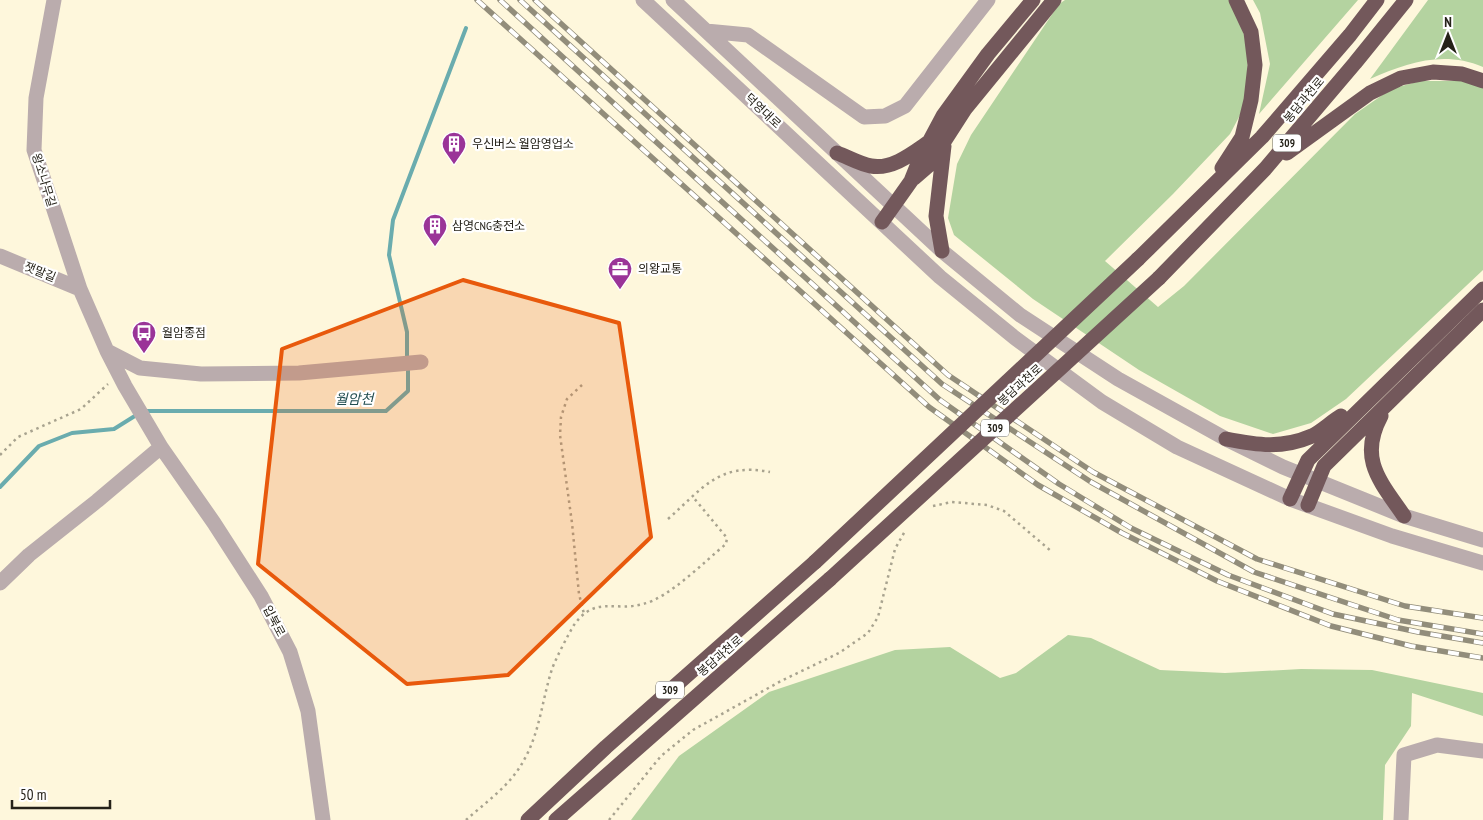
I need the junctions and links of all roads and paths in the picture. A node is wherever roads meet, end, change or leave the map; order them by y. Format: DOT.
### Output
graph roads {
  1 [pos="54,0"];
  2 [pos="644,0"];
  3 [pos="673,0"];
  4 [pos="988,0"];
  5 [pos="1033,0"];
  6 [pos="1054,0"];
  7 [pos="1236,0"];
  8 [pos="1377,0"];
  9 [pos="1406,0"];
  10 [pos="706,31"];
  11 [pos="1483,81"];
  12 [pos="937,141"];
  13 [pos="837,153"];
  14 [pos="1265,169"];
  15 [pos="1208,190"];
  16 [pos="894,206"];
  17 [pos="882,222"];
  18 [pos="942,251"];
  19 [pos="0,256"];
  20 [pos="80,289"];
  21 [pos="1483,289"];
  22 [pos="1483,310"];
  23 [pos="107,351"];
  24 [pos="421,362"];
  25 [pos="122,380"];
  26 [pos="582,385"];
  27 [pos="1388,404"];
  28 [pos="1359,409"];
  29 [pos="1226,439"];
  30 [pos="162,447"];
  31 [pos="0,454"];
  32 [pos="770,472"];
  33 [pos="1300,475"];
  34 [pos="1316,481"];
  35 [pos="693,497"];
  36 [pos="1290,499"];
  37 [pos="1308,505"];
  38 [pos="929,508"];
  39 [pos="1404,516"];
  40 [pos="668,518"];
  41 [pos="908,527"];
  42 [pos="1483,540"];
  43 [pos="1051,551"];
  44 [pos="1483,563"];
  45 [pos="0,583"];
  46 [pos="584,614"];
  47 [pos="1483,751"];
  48 [pos="323,820"];
  49 [pos="466,820"];
  50 [pos="528,820"];
  51 [pos="556,820"];
  52 [pos="609,820"];
  53 [pos="1401,820"];
  1 -- 20 [label="street, 왕소나무길"];
  2 -- 17 [label="street, 덕영대로"];
  3 -- 10 [label="street, 덕영대로"];
  4 -- 10 [label="street"];
  5 -- 12 [label="highway"];
  6 -- 12 [label="highway"];
  7 -- 15 [label="highway"];
  8 -- 15 [label="highway, 봉담과천로 / 309"];
  9 -- 14 [label="highway, 봉담과천로 / 309"];
  10 -- 13 [label="street, 덕영대로"];
  11 -- 14 [label="highway"];
  12 -- 13 [label="highway"];
  12 -- 16 [label="highway"];
  12 -- 18 [label="highway"];
  13 -- 16 [label="street, 덕영대로"];
  14 -- 51 [label="highway, 봉담과천로 / 309, bridge"];
  15 -- 50 [label="highway, 봉담과천로 / 309, bridge"];
  16 -- 17 [label="highway"];
  16 -- 18 [label="street, 덕영대로"];
  17 -- 36 [label="street, 덕영대로"];
  18 -- 29 [label="street, 덕영대로"];
  19 -- 20 [label="street, 잿말길"];
  20 -- 23 [label="street, 왕소나무길"];
  21 -- 28 [label="highway"];
  22 -- 27 [label="highway"];
  23 -- 24 [label="street"];
  23 -- 25 [label="street, 왕소나무길"];
  25 -- 30 [label="street, 입북로"];
  25 -- 31 [label="path"];
  26 -- 46 [label="path"];
  27 -- 34 [label="highway"];
  27 -- 39 [label="highway"];
  28 -- 29 [label="highway"];
  28 -- 33 [label="highway"];
  29 -- 33 [label="street, 덕영대로"];
  30 -- 45 [label="street"];
  30 -- 48 [label="street, 입북로"];
  32 -- 35 [label="path"];
  33 -- 34 [label="street, 덕영대로"];
  33 -- 36 [label="highway"];
  34 -- 37 [label="highway"];
  34 -- 39 [label="street, 덕영대로"];
  35 -- 40 [label="path"];
  35 -- 46 [label="path"];
  36 -- 37 [label="street, 덕영대로"];
  37 -- 44 [label="street, 덕영대로"];
  38 -- 43 [label="path"];
  39 -- 42 [label="street, 덕영대로"];
  41 -- 52 [label="path"];
  46 -- 49 [label="path"];
  47 -- 53 [label="street"];
}
